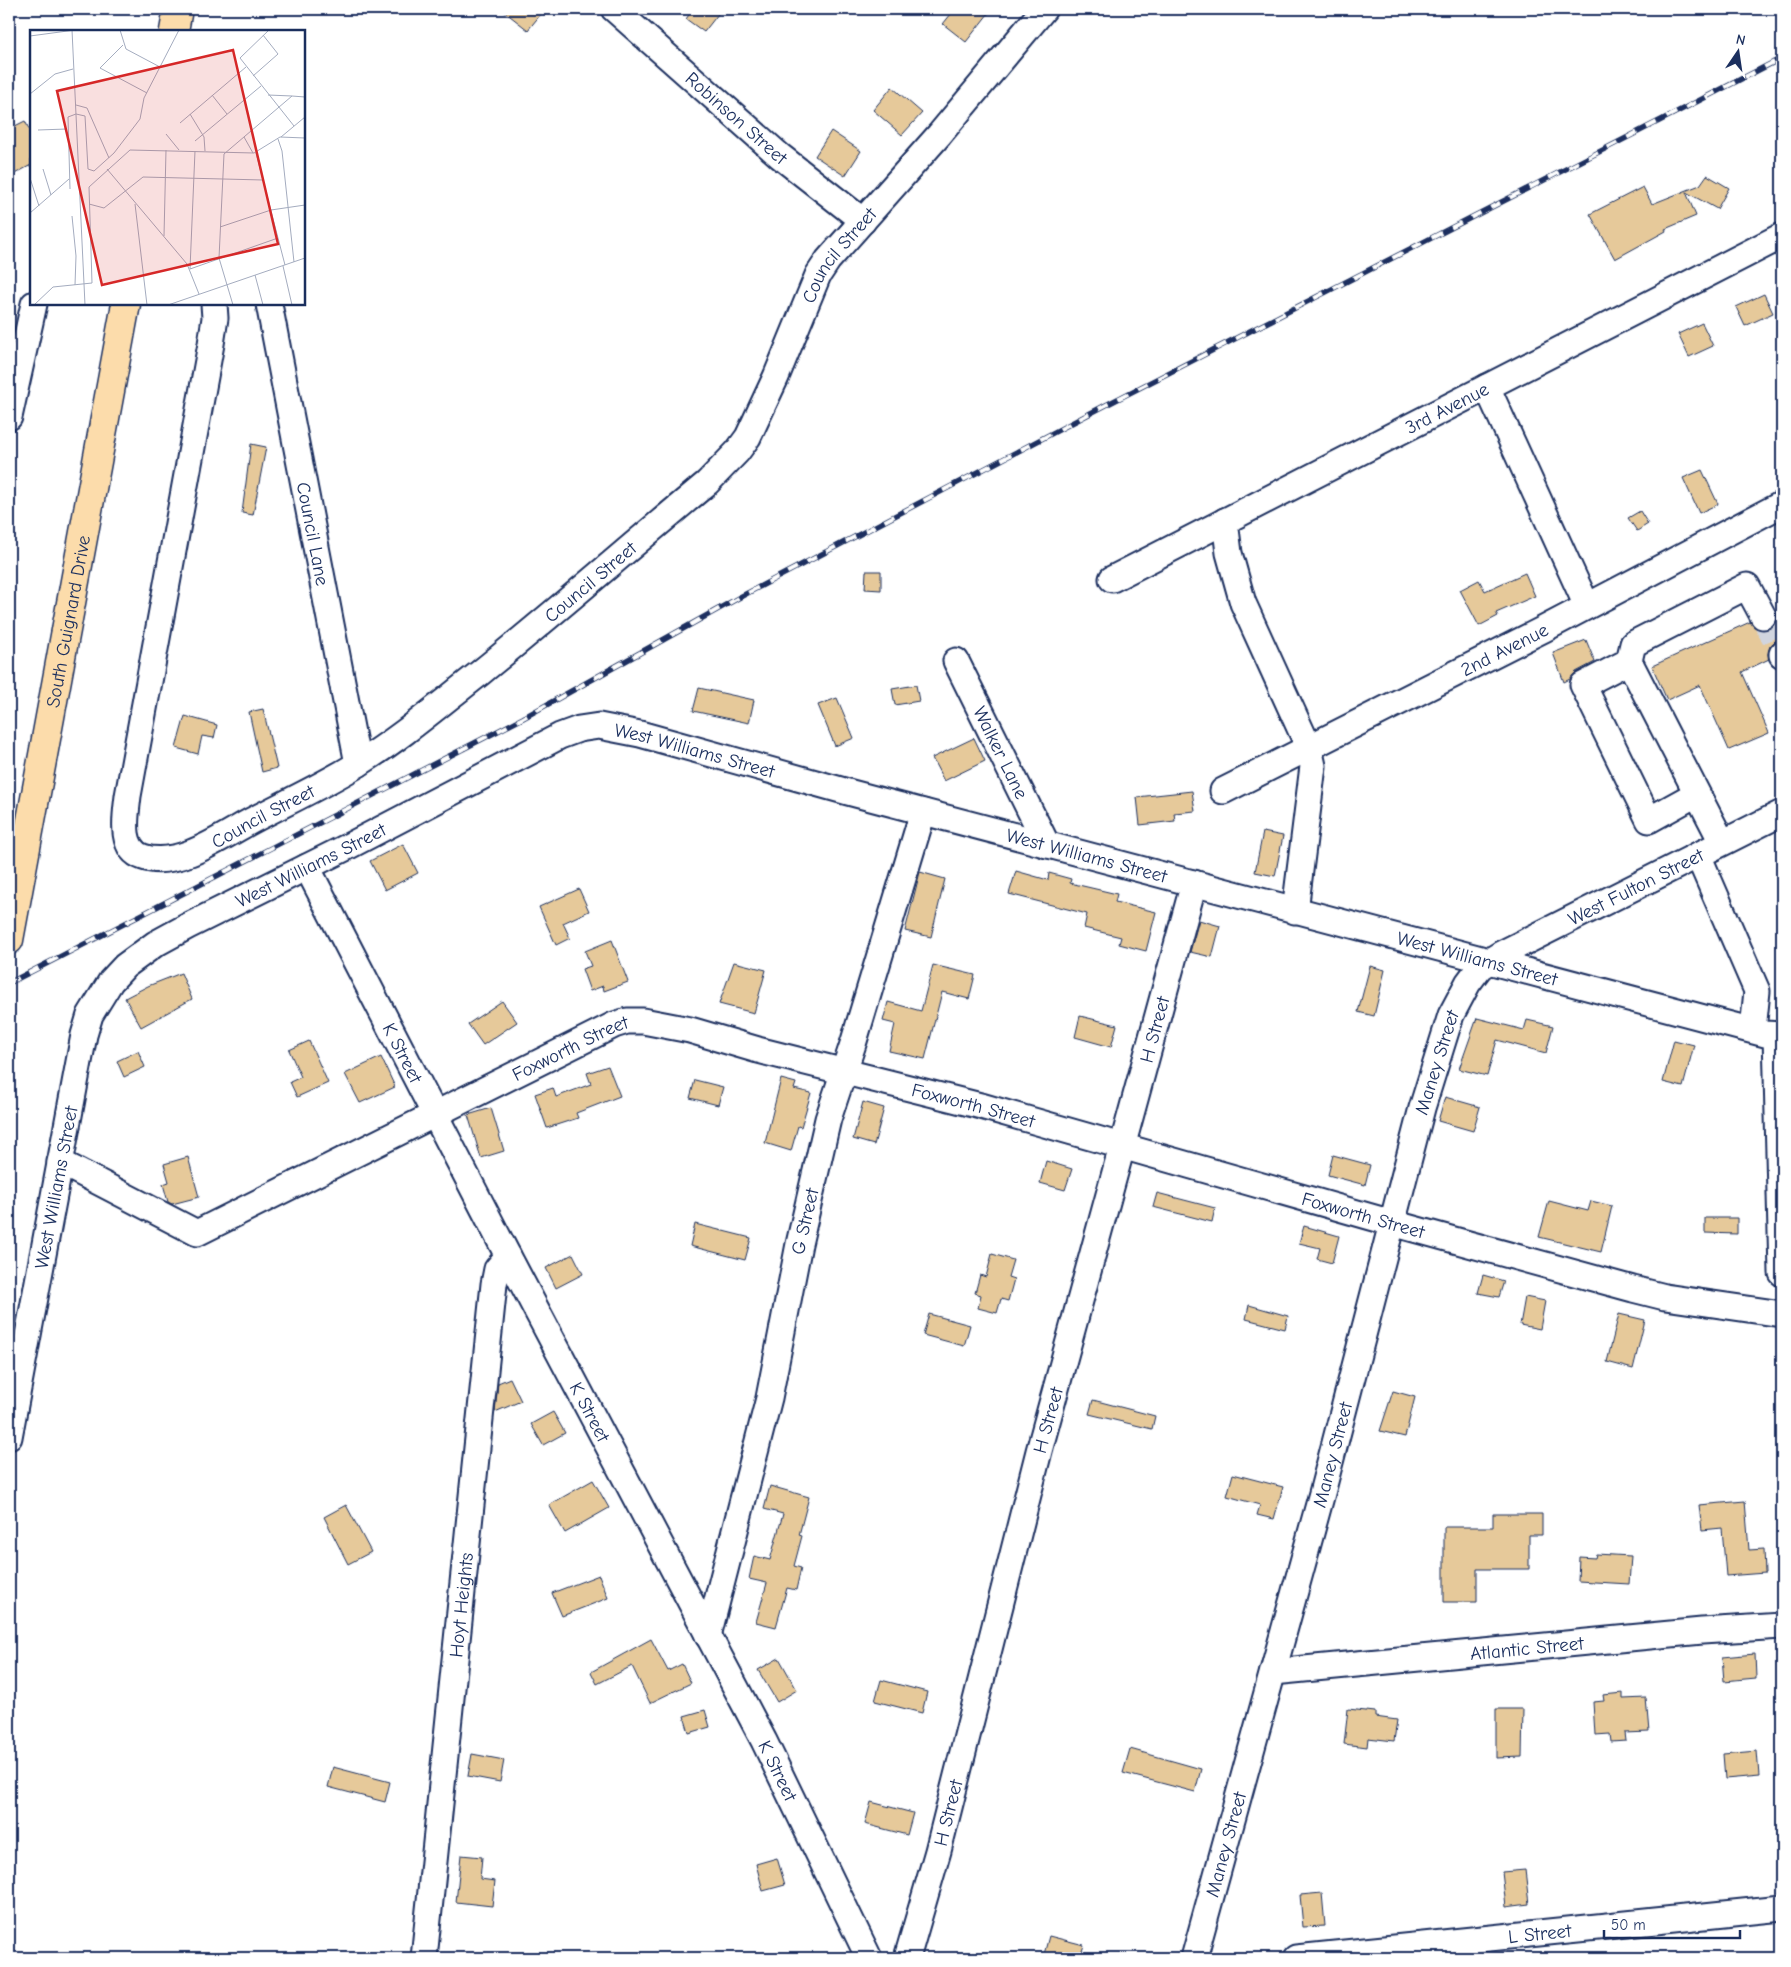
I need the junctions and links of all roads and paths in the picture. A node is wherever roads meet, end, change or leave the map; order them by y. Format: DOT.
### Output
graph roads {
  1 [pos="178,9"];
  2 [pos="614,9"];
  3 [pos="1044,9"];
  4 [pos="174,30"];
  5 [pos="862,221"];
  6 [pos="1782,236"];
  7 [pos="34,305"];
  8 [pos="126,305"];
  9 [pos="214,305"];
  10 [pos="269,305"];
  11 [pos="1487,387"];
  12 [pos="11,393"];
  13 [pos="9,417"];
  14 [pos="1782,504"];
  15 [pos="1226,521"];
  16 [pos="1112,579"];
  17 [pos="1587,606"];
  18 [pos="1763,616"];
  19 [pos="956,661"];
  20 [pos="1629,661"];
  21 [pos="1309,748"];
  22 [pos="358,764"];
  23 [pos="1223,791"];
  24 [pos="1696,794"];
  25 [pos="923,812"];
  26 [pos="1782,813"];
  27 [pos="1722,842"];
  28 [pos="1047,844"];
  29 [pos="1698,855"];
  30 [pos="307,867"];
  31 [pos="1194,883"];
  32 [pos="1295,911"];
  33 [pos="9,940"];
  34 [pos="1489,961"];
  35 [pos="1771,1034"];
  36 [pos="844,1071"];
  37 [pos="434,1113"];
  38 [pos="1123,1147"];
  39 [pos="60,1162"];
  40 [pos="1392,1223"];
  41 [pos="508,1256"];
  42 [pos="1782,1273"];
  43 [pos="1782,1314"];
  44 [pos="9,1438"];
  45 [pos="1782,1626"];
  46 [pos="708,1636"];
  47 [pos="1273,1672"];
  48 [pos="1782,1908"];
  49 [pos="424,1958"];
  50 [pos="869,1958"];
  51 [pos="907,1958"];
  52 [pos="1194,1958"];
  53 [pos="1296,1958"];
  1 -- 4 [label="highway"];
  2 -- 5 [label="street, Robinson Street"];
  3 -- 5 [label="street, Council Street"];
  5 -- 22 [label="street, Council Street"];
  6 -- 11 [label="street, 3rd Avenue"];
  7 -- 12 [label="street"];
  8 -- 33 [label="highway, South Guignard Drive"];
  9 -- 22 [label="street, Council Street"];
  10 -- 22 [label="street, Council Lane"];
  11 -- 15 [label="street, 3rd Avenue"];
  11 -- 17 [label="street"];
  12 -- 13 [label="street"];
  14 -- 17 [label="street, 2nd Avenue"];
  15 -- 16 [label="street, 3rd Avenue"];
  15 -- 21 [label="street"];
  17 -- 21 [label="street, 2nd Avenue"];
  18 -- 20 [label="street"];
  19 -- 28 [label="street, Walker Lane"];
  20 -- 24 [label="street"];
  20 -- 24 [label="street"];
  21 -- 23 [label="street, 2nd Avenue"];
  21 -- 32 [label="street"];
  24 -- 27 [label="street"];
  25 -- 28 [label="street, West Williams Street"];
  25 -- 30 [label="street, West Williams Street"];
  25 -- 36 [label="street, G Street"];
  26 -- 27 [label="street, West Fulton Street"];
  27 -- 29 [label="street, West Fulton Street"];
  28 -- 31 [label="street, West Williams Street"];
  29 -- 34 [label="street, West Fulton Street"];
  29 -- 35 [label="street"];
  30 -- 37 [label="street, K Street"];
  30 -- 39 [label="street, West Williams Street"];
  31 -- 32 [label="street, West Williams Street"];
  31 -- 38 [label="street, H Street"];
  32 -- 34 [label="street, West Williams Street"];
  34 -- 35 [label="street, West Williams Street"];
  34 -- 40 [label="street, Maney Street"];
  35 -- 42 [label="street"];
  36 -- 37 [label="street, Foxworth Street"];
  36 -- 38 [label="street, Foxworth Street"];
  36 -- 46 [label="street, G Street"];
  37 -- 39 [label="street, Foxworth Street"];
  37 -- 41 [label="street, K Street"];
  38 -- 40 [label="street, Foxworth Street"];
  38 -- 51 [label="street, H Street"];
  39 -- 44 [label="street, West Williams Street"];
  40 -- 43 [label="street, Foxworth Street"];
  40 -- 47 [label="street, Maney Street"];
  41 -- 46 [label="street, K Street"];
  41 -- 49 [label="street, Hoyt Heights"];
  45 -- 47 [label="street, Atlantic Street"];
  46 -- 50 [label="street, K Street"];
  47 -- 52 [label="street, Maney Street"];
  48 -- 53 [label="street, L Street"];
}
